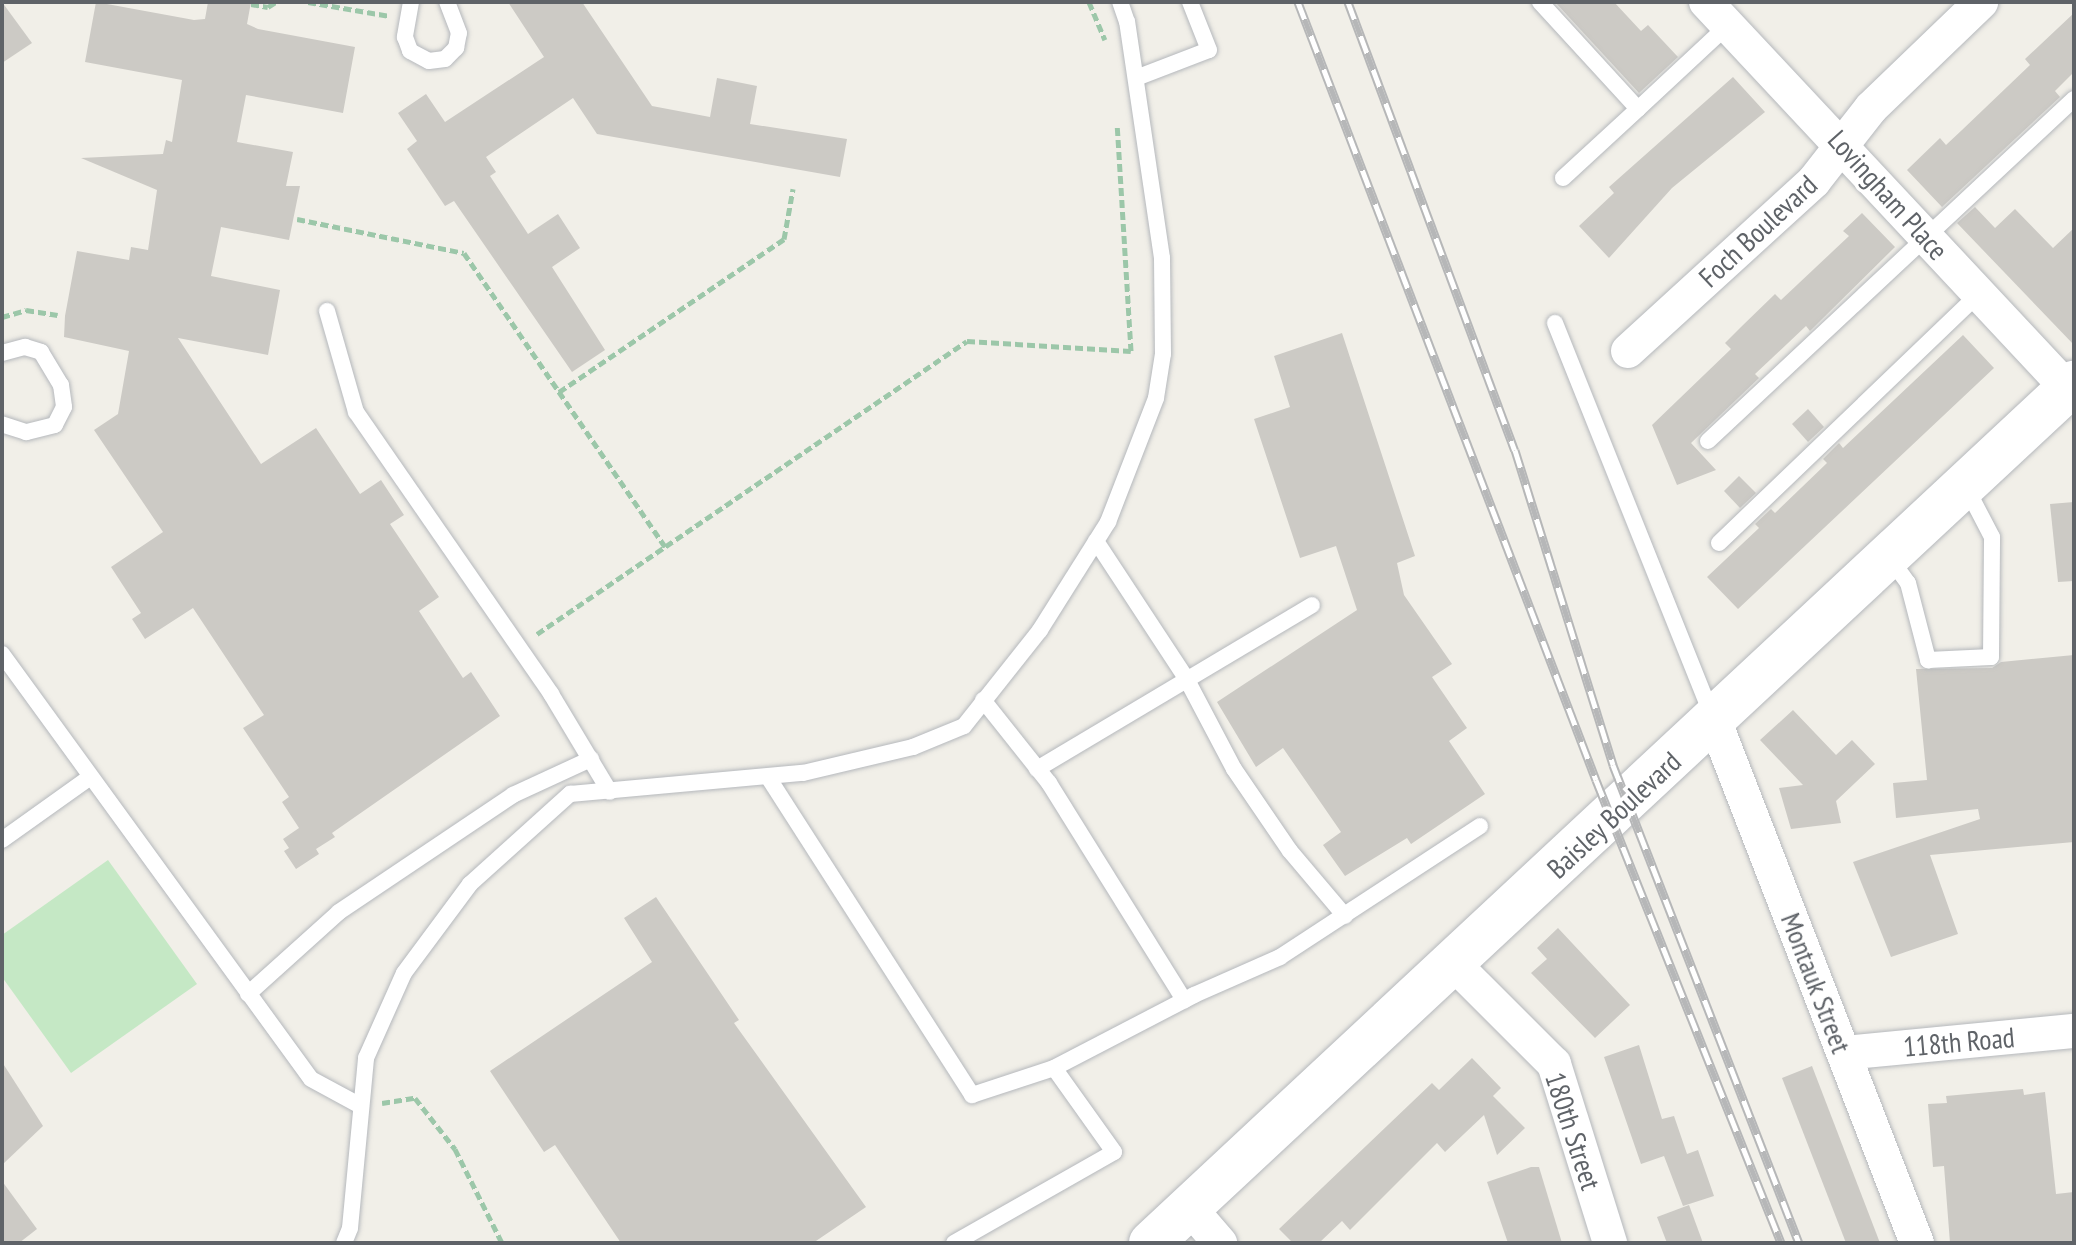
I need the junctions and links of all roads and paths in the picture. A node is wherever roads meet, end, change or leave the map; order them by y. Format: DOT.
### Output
graph roads {
  1 [pos="276,2"];
  2 [pos="411,2"];
  3 [pos="447,2"];
  4 [pos="1089,2"];
  5 [pos="1120,2"];
  6 [pos="1190,2"];
  7 [pos="1540,2"];
  8 [pos="1981,2"];
  9 [pos="251,4"];
  10 [pos="1717,14"];
  11 [pos="1107,44"];
  12 [pos="1136,78"];
  13 [pos="2074,99"];
  14 [pos="1638,109"];
  15 [pos="1842,145"];
  16 [pos="1119,175"];
  17 [pos="1563,178"];
  18 [pos="793,189"];
  19 [pos="297,219"];
  20 [pos="1926,237"];
  21 [pos="1978,295"];
  22 [pos="327,311"];
  23 [pos="58,315"];
  24 [pos="2,317"];
  25 [pos="1555,323"];
  26 [pos="1628,351"];
  27 [pos="2,353"];
  28 [pos="2071,386"];
  29 [pos="559,392"];
  30 [pos="2,424"];
  31 [pos="1708,441"];
  32 [pos="1966,485"];
  33 [pos="1096,541"];
  34 [pos="1719,543"];
  35 [pos="665,547"];
  36 [pos="1889,557"];
  37 [pos="1312,605"];
  38 [pos="537,634"];
  39 [pos="2,654"];
  40 [pos="1186,678"];
  41 [pos="983,700"];
  42 [pos="1715,722"];
  43 [pos="591,759"];
  44 [pos="1037,769"];
  45 [pos="768,777"];
  46 [pos="89,778"];
  47 [pos="610,792"];
  48 [pos="1480,826"];
  49 [pos="2,840"];
  50 [pos="1345,916"];
  51 [pos="1452,962"];
  52 [pos="248,994"];
  53 [pos="1184,1000"];
  54 [pos="2074,1031"];
  55 [pos="1844,1053"];
  56 [pos="1054,1068"];
  57 [pos="361,1106"];
  58 [pos="1189,1207"];
  59 [pos="344,1243"];
  60 [pos="502,1243"];
  61 [pos="954,1243"];
  62 [pos="1151,1243"];
  63 [pos="1220,1243"];
  64 [pos="1610,1243"];
  65 [pos="1917,1243"];
  1 -- 9 [label="path"];
  2 -- 3 [label="lane"];
  4 -- 11 [label="path"];
  5 -- 12 [label="lane"];
  6 -- 12 [label="lane"];
  7 -- 14 [label="lane"];
  8 -- 15 [label="street, Foch Boulevard"];
  10 -- 14 [label="lane"];
  10 -- 15 [label="street, Lovingham Place"];
  12 -- 33 [label="lane"];
  13 -- 20 [label="lane"];
  14 -- 17 [label="lane"];
  15 -- 20 [label="street, Lovingham Place"];
  15 -- 26 [label="street, Foch Boulevard"];
  16 -- 35 [label="path"];
  18 -- 29 [label="path"];
  19 -- 29 [label="path"];
  20 -- 21 [label="street, Lovingham Place"];
  20 -- 31 [label="lane"];
  21 -- 28 [label="street, Lovingham Place"];
  21 -- 34 [label="lane"];
  22 -- 43 [label="lane"];
  23 -- 24 [label="path"];
  25 -- 42 [label="lane"];
  27 -- 30 [label="lane"];
  28 -- 32 [label="street, Baisley Boulevard"];
  29 -- 35 [label="path"];
  32 -- 36 [label="street, Baisley Boulevard"];
  32 -- 36 [label="lane"];
  33 -- 40 [label="lane"];
  33 -- 41 [label="lane"];
  35 -- 38 [label="path"];
  36 -- 42 [label="street, Baisley Boulevard"];
  37 -- 40 [label="lane"];
  39 -- 46 [label="lane"];
  40 -- 44 [label="lane"];
  40 -- 50 [label="lane"];
  41 -- 44 [label="lane"];
  41 -- 45 [label="lane"];
  42 -- 51 [label="street, Baisley Boulevard"];
  42 -- 55 [label="street, Montauk Street"];
  43 -- 47 [label="lane"];
  43 -- 52 [label="lane"];
  44 -- 53 [label="lane"];
  45 -- 47 [label="lane"];
  45 -- 56 [label="lane"];
  46 -- 49 [label="lane"];
  46 -- 52 [label="lane"];
  47 -- 57 [label="lane"];
  48 -- 50 [label="lane"];
  50 -- 53 [label="lane"];
  51 -- 58 [label="street, Baisley Boulevard"];
  51 -- 64 [label="street, 180th Street"];
  52 -- 57 [label="lane"];
  53 -- 56 [label="lane"];
  54 -- 55 [label="street, 118th Road"];
  55 -- 65 [label="street, Montauk Street"];
  56 -- 61 [label="lane"];
  57 -- 59 [label="lane"];
  57 -- 60 [label="path"];
  58 -- 62 [label="street, Baisley Boulevard"];
  58 -- 63 [label="street"];
}
